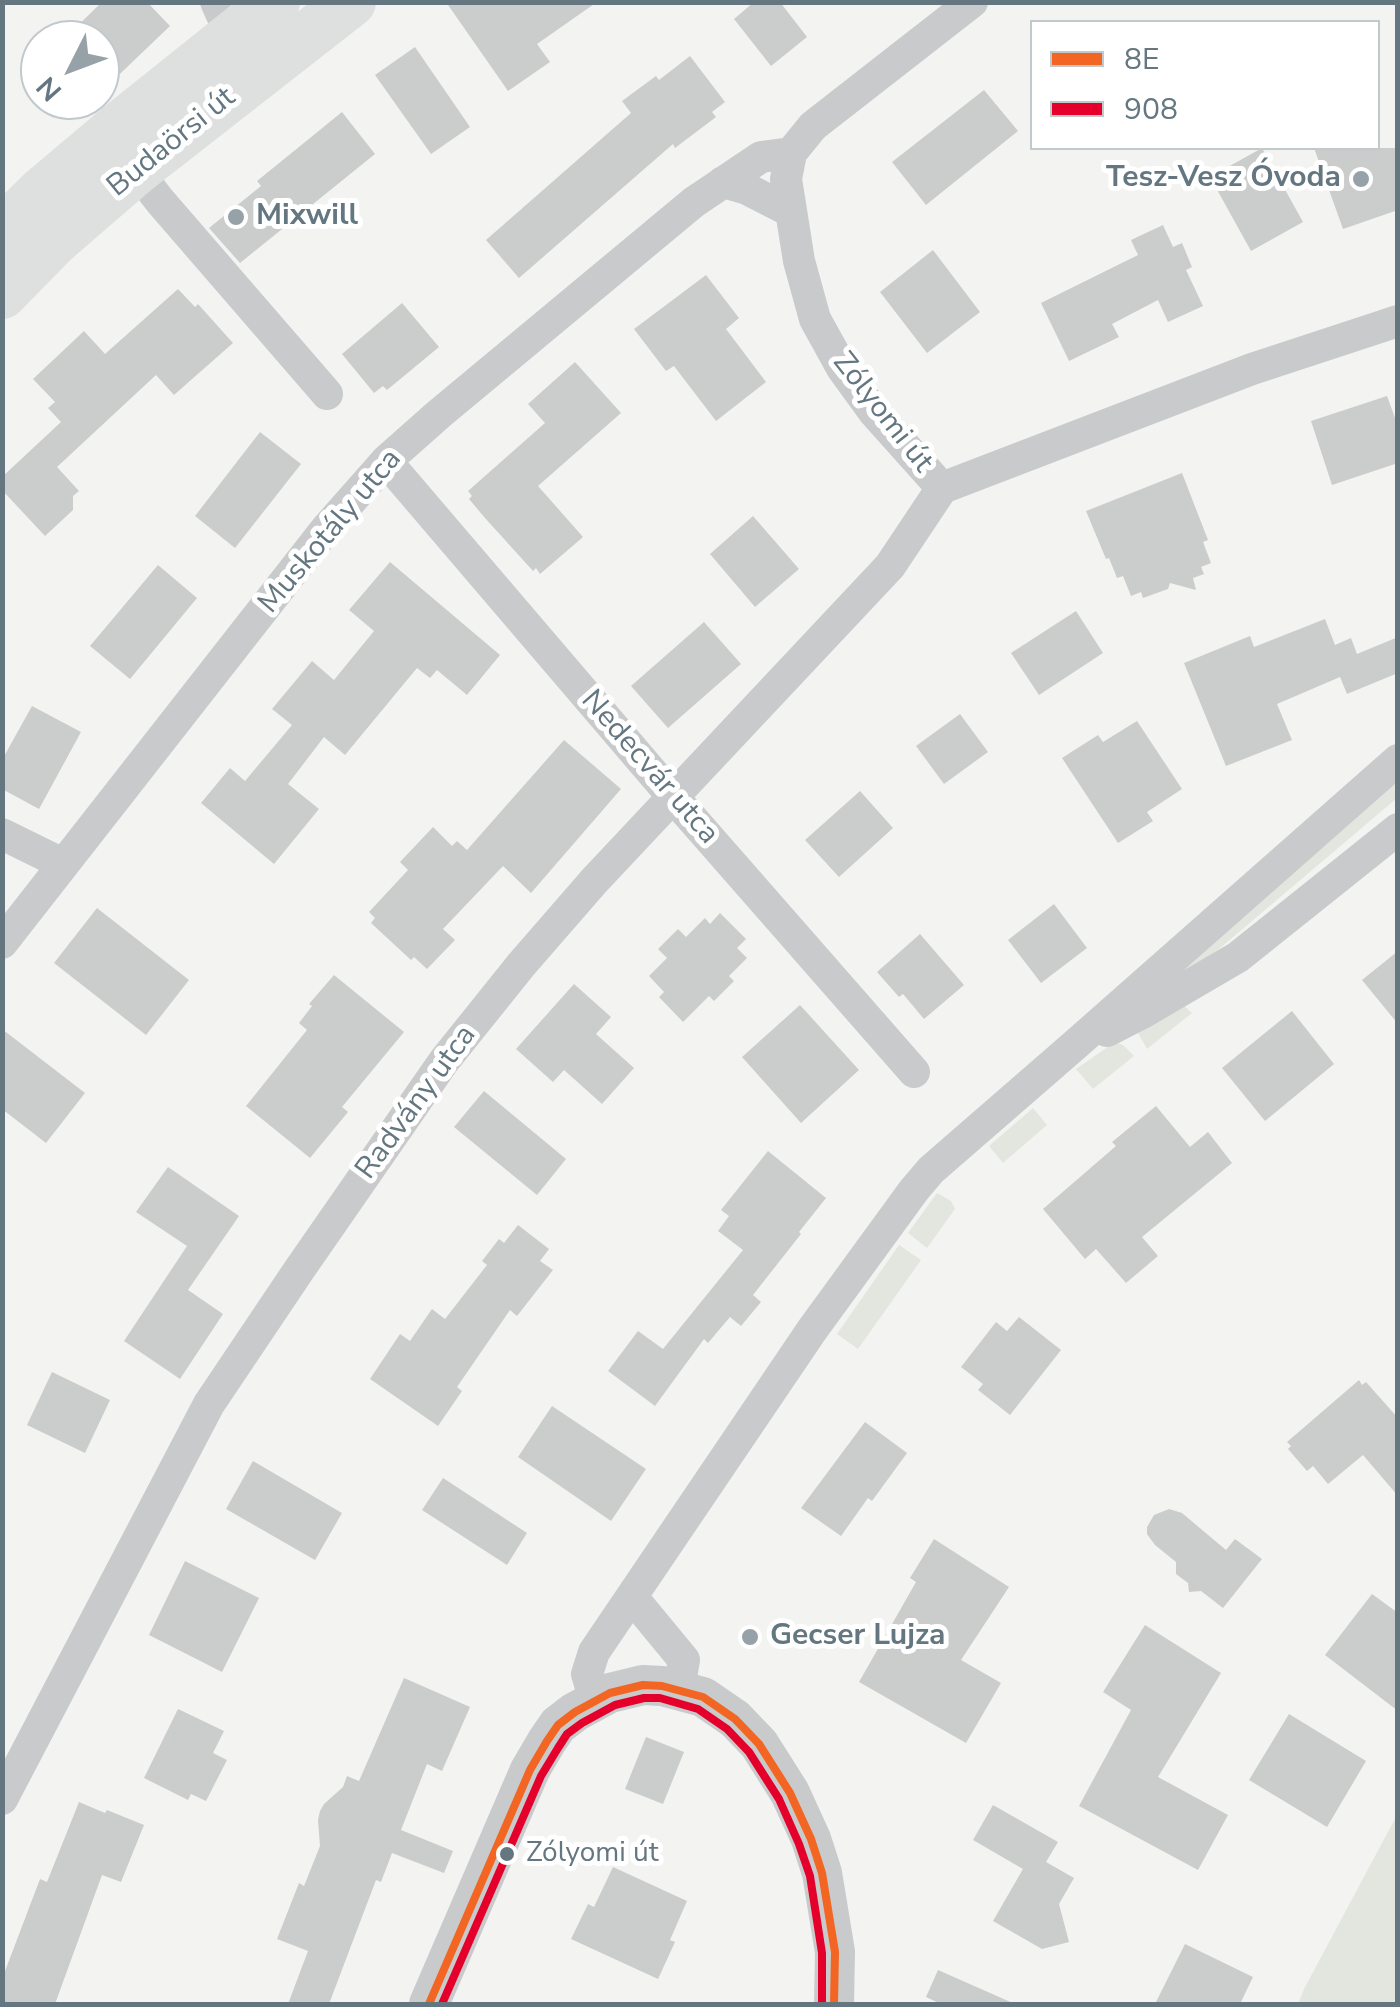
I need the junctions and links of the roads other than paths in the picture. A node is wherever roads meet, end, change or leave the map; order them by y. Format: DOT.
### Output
graph roads {
  1 [pos="275,2"];
  2 [pos="351,2"];
  3 [pos="972,2"];
  4 [pos="224,19"];
  5 [pos="792,153"];
  6 [pos="136,170"];
  7 [pos="722,182"];
  8 [pos="790,211"];
  9 [pos="2,231"];
  10 [pos="2,294"];
  11 [pos="1398,321"];
  12 [pos="327,394"];
  13 [pos="386,461"];
  14 [pos="942,488"];
  15 [pos="1398,760"];
  16 [pos="674,798"];
  17 [pos="1398,829"];
  18 [pos="2,834"];
  19 [pos="64,864"];
  20 [pos="2,943"];
  21 [pos="1076,1044"];
  22 [pos="914,1072"];
  23 [pos="632,1597"];
  24 [pos="679,1690"];
  25 [pos="594,1700"];
  26 [pos="2,1798"];
  27 [pos="429,2004"];
  28 [pos="834,2004"];
  1 -- 4 [label="main road, Budaörsi út"];
  2 -- 6 [label="main road, Budaörsi út"];
  3 -- 5 [label="street"];
  4 -- 9 [label="main road, Budaörsi út"];
  5 -- 7 [label="street, Muskotály utca"];
  5 -- 8 [label="street, Zólyomi út"];
  6 -- 10 [label="main road, Budaörsi út"];
  6 -- 12 [label="street"];
  7 -- 8 [label="street"];
  7 -- 13 [label="street, Muskotály utca"];
  8 -- 14 [label="street, Zólyomi út"];
  11 -- 14 [label="street, Zólyomi út"];
  13 -- 16 [label="street, Nedecvár utca"];
  13 -- 19 [label="street, Muskotály utca"];
  14 -- 16 [label="street, Radvány utca"];
  15 -- 21 [label="street"];
  16 -- 22 [label="street, Nedecvár utca"];
  16 -- 26 [label="street, Radvány utca"];
  17 -- 21 [label="street"];
  18 -- 19 [label="street"];
  19 -- 20 [label="street, Muskotály utca"];
  21 -- 23 [label="street"];
  23 -- 24 [label="street"];
  23 -- 25 [label="street"];
  24 -- 25 [label="street"];
  24 -- 28 [label="street"];
  25 -- 27 [label="street"];
}
